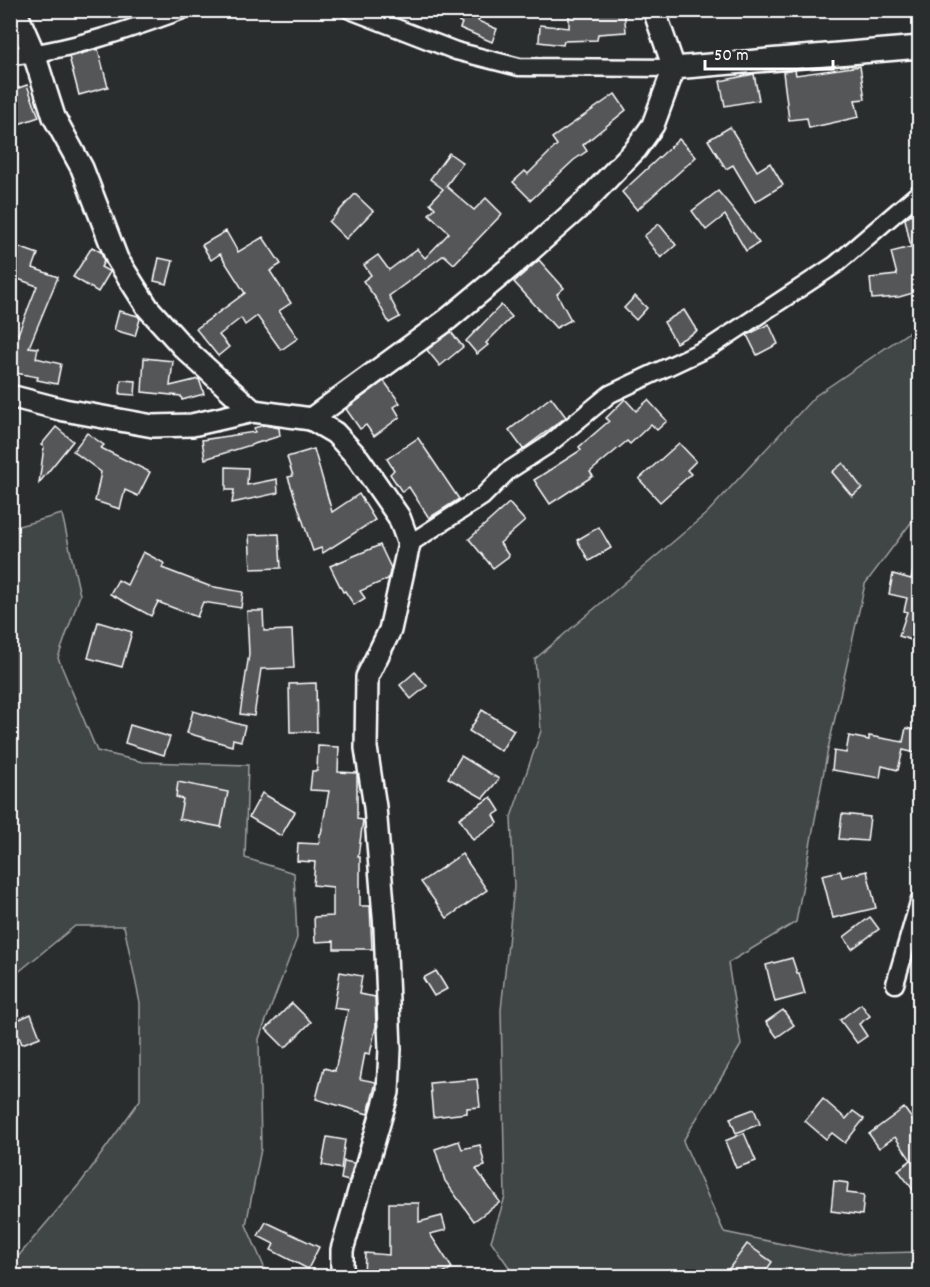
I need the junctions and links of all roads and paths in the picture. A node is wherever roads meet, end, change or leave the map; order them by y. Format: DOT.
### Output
graph roads {
  1 [pos="15,10"];
  2 [pos="183,10"];
  3 [pos="350,10"];
  4 [pos="654,10"];
  5 [pos="920,47"];
  6 [pos="34,54"];
  7 [pos="10,56"];
  8 [pos="674,68"];
  9 [pos="920,192"];
  10 [pos="10,396"];
  11 [pos="253,411"];
  12 [pos="311,419"];
  13 [pos="409,544"];
  14 [pos="920,899"];
  15 [pos="895,984"];
  16 [pos="342,1276"];
  1 -- 6 [label="street"];
  2 -- 6 [label="street"];
  3 -- 8 [label="street"];
  4 -- 8 [label="street"];
  5 -- 8 [label="street"];
  6 -- 7 [label="street"];
  6 -- 11 [label="street"];
  8 -- 12 [label="street"];
  9 -- 13 [label="street"];
  10 -- 11 [label="street"];
  11 -- 12 [label="street"];
  12 -- 13 [label="street"];
  13 -- 16 [label="street"];
  14 -- 15 [label="street"];
}
